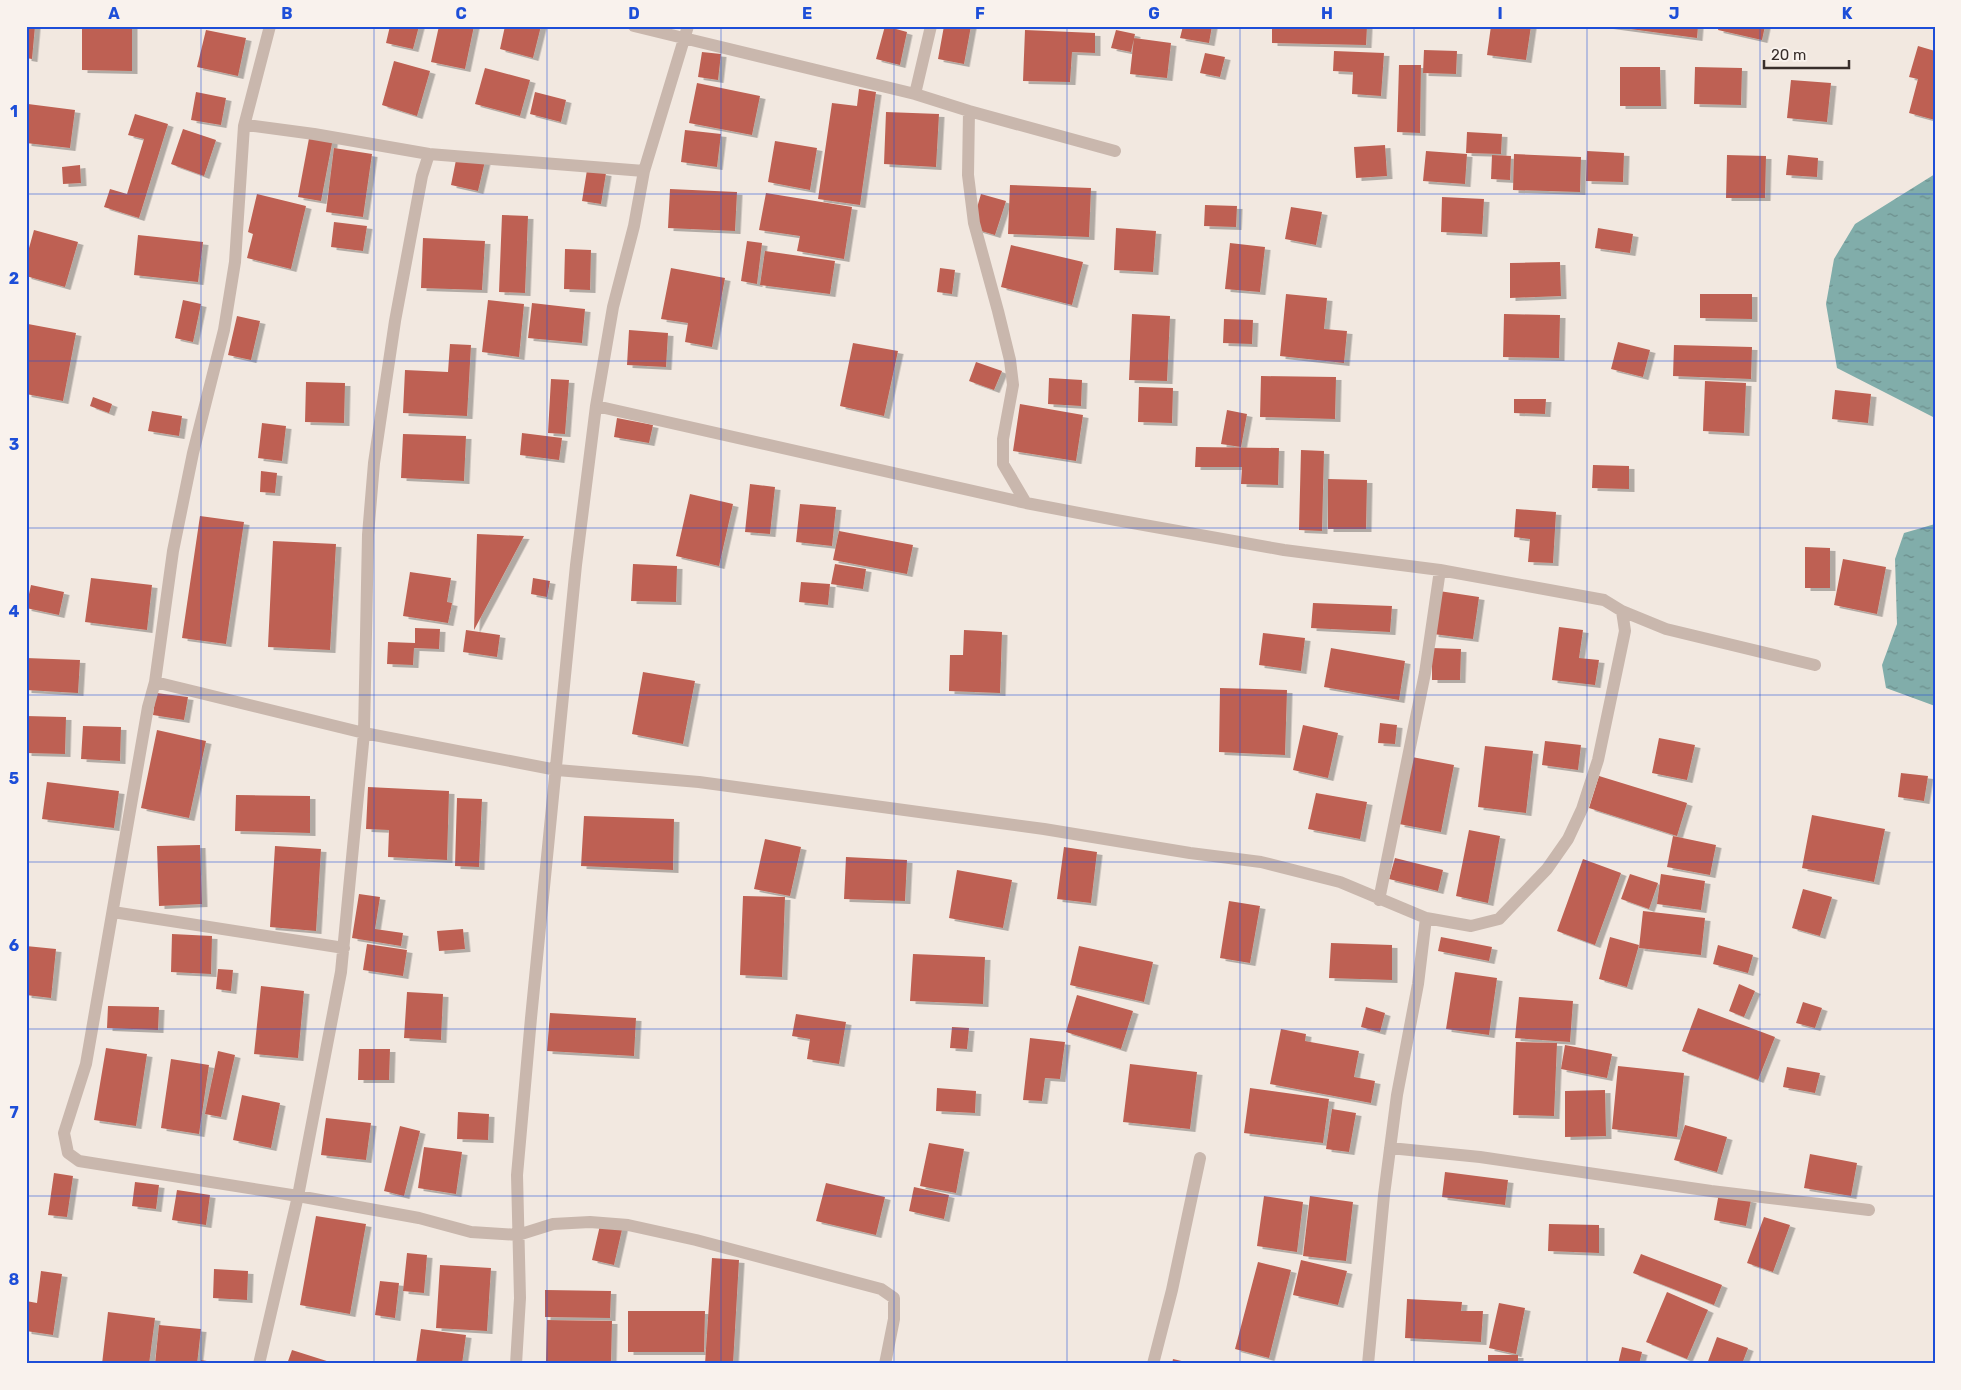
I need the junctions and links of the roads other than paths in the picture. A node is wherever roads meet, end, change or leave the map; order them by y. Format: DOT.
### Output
graph roads {
  1 [pos="270,26"];
  2 [pos="634,26"];
  3 [pos="688,26"];
  4 [pos="931,26"];
  5 [pos="684,39"];
  6 [pos="915,94"];
  7 [pos="969,111"];
  8 [pos="244,126"];
  9 [pos="1115,151"];
  10 [pos="429,154"];
  11 [pos="644,171"];
  12 [pos="596,406"];
  13 [pos="1026,502"];
  14 [pos="1440,570"];
  15 [pos="1622,611"];
  16 [pos="1814,665"];
  17 [pos="155,682"];
  18 [pos="364,733"];
  19 [pos="557,770"];
  20 [pos="1379,900"];
  21 [pos="113,912"];
  22 [pos="1426,918"];
  23 [pos="344,948"];
  24 [pos="1390,1148"];
  25 [pos="1200,1158"];
  26 [pos="298,1196"];
  27 [pos="1870,1210"];
  28 [pos="518,1235"];
  29 [pos="259,1364"];
  30 [pos="516,1364"];
  31 [pos="885,1364"];
  32 [pos="1153,1364"];
  33 [pos="1368,1364"];
  1 -- 8 [label="street"];
  2 -- 5 [label="street"];
  3 -- 5 [label="street"];
  4 -- 6 [label="street"];
  5 -- 6 [label="street"];
  5 -- 11 [label="street"];
  6 -- 7 [label="street"];
  7 -- 9 [label="street"];
  7 -- 13 [label="street"];
  8 -- 10 [label="street"];
  8 -- 17 [label="street"];
  10 -- 11 [label="street"];
  10 -- 18 [label="street"];
  11 -- 12 [label="street"];
  12 -- 13 [label="street"];
  12 -- 19 [label="street"];
  13 -- 14 [label="street"];
  14 -- 15 [label="street"];
  14 -- 20 [label="street"];
  15 -- 16 [label="street"];
  15 -- 22 [label="street"];
  17 -- 18 [label="street"];
  17 -- 21 [label="street"];
  18 -- 19 [label="street"];
  18 -- 23 [label="street"];
  19 -- 20 [label="street"];
  19 -- 28 [label="street"];
  20 -- 22 [label="street"];
  21 -- 23 [label="street"];
  21 -- 26 [label="street"];
  22 -- 24 [label="street"];
  23 -- 26 [label="street"];
  24 -- 27 [label="street"];
  24 -- 33 [label="street"];
  25 -- 32 [label="street"];
  26 -- 28 [label="street"];
  26 -- 29 [label="street"];
  28 -- 30 [label="street"];
  28 -- 31 [label="street"];
}
